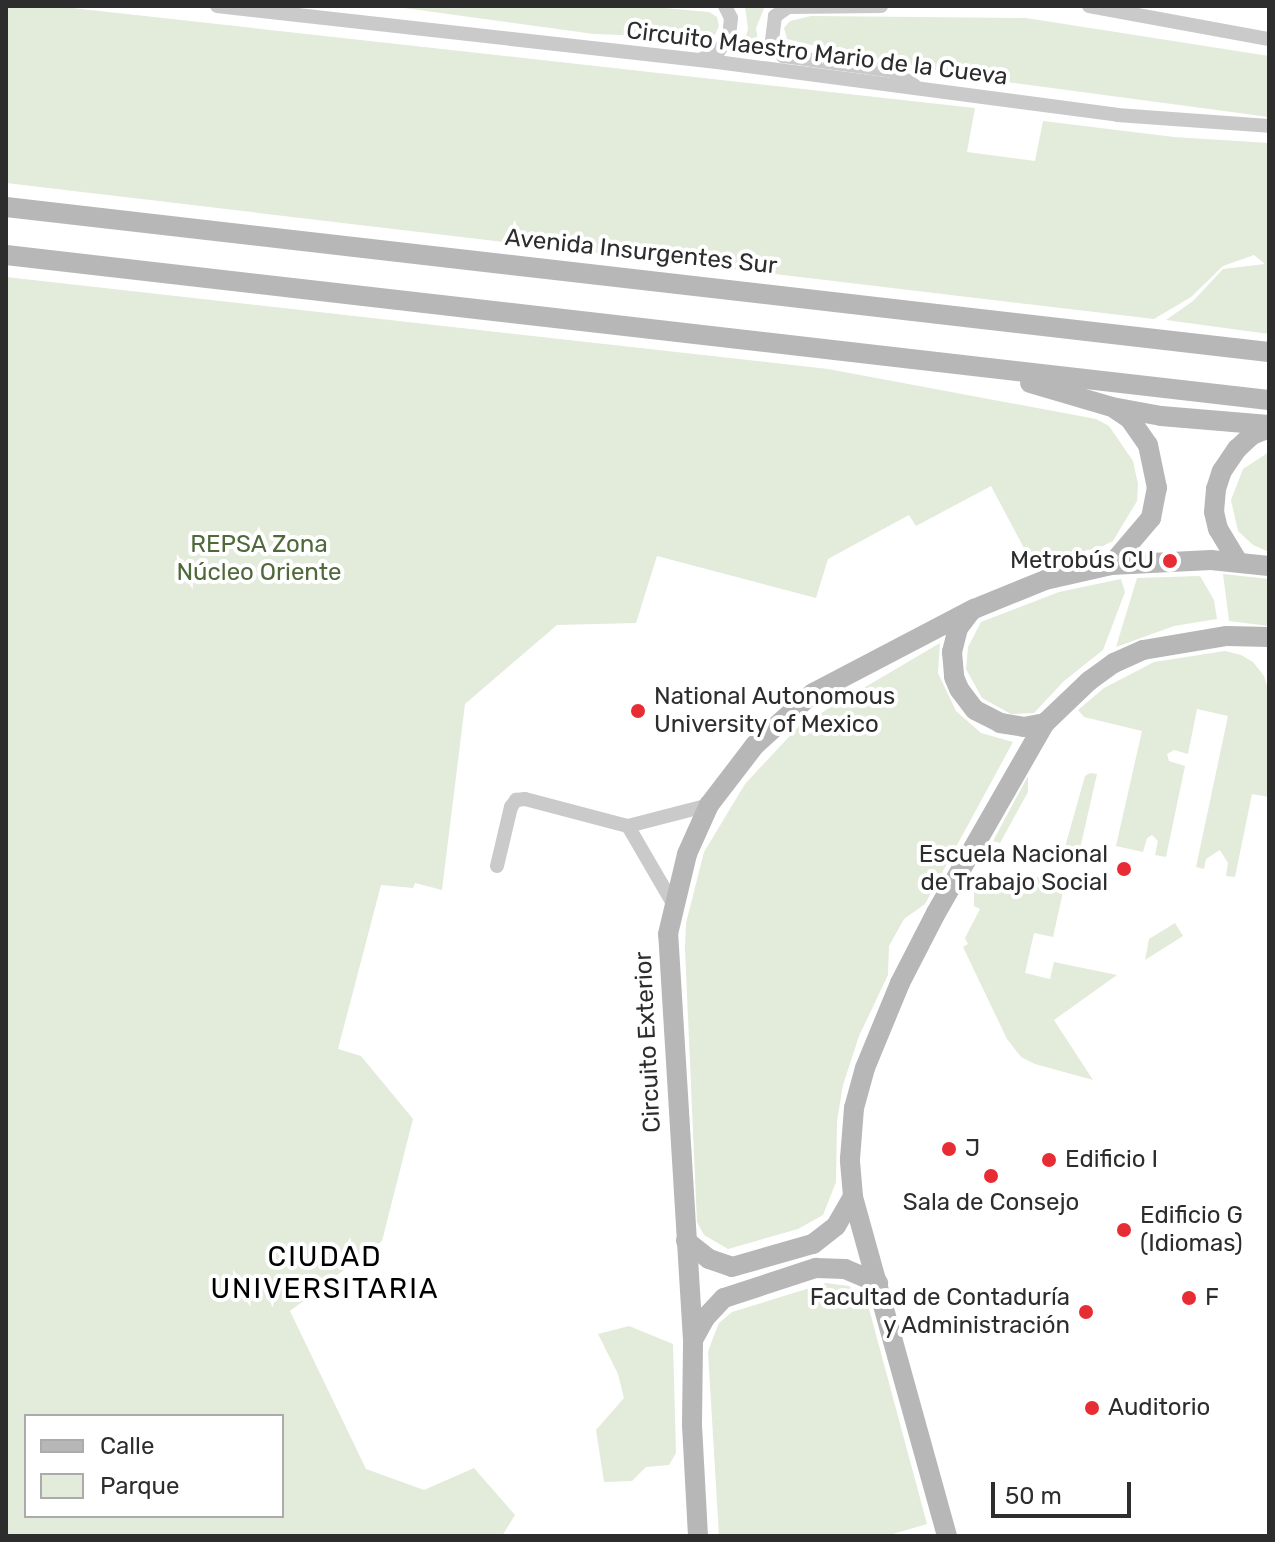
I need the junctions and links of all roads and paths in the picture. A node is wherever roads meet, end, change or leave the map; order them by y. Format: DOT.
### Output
graph roads {
  1 [pos="217,6"];
  2 [pos="725,6"];
  3 [pos="881,6"];
  4 [pos="1089,6"];
  5 [pos="1269,39"];
  6 [pos="690,60"];
  7 [pos="920,87"];
  8 [pos="1269,126"];
  9 [pos="6,207"];
  10 [pos="6,255"];
  11 [pos="1269,352"];
  12 [pos="976,368"];
  13 [pos="1269,400"];
  14 [pos="1112,407"];
  15 [pos="1269,426"];
  16 [pos="1238,562"];
  17 [pos="1111,565"];
  18 [pos="1269,566"];
  19 [pos="974,609"];
  20 [pos="1269,637"];
  21 [pos="1045,723"];
  22 [pos="709,805"];
  23 [pos="628,826"];
  24 [pos="497,866"];
  25 [pos="674,905"];
  26 [pos="853,1196"];
  27 [pos="686,1241"];
  28 [pos="878,1283"];
  29 [pos="693,1340"];
  30 [pos="698,1536"];
  31 [pos="947,1536"];
  1 -- 6 [label="street, Circuito Maestro Mario de la Cueva"];
  2 -- 6 [label="street"];
  3 -- 7 [label="street"];
  4 -- 5 [label="street"];
  6 -- 7 [label="street, Circuito Maestro Mario de la Cueva"];
  7 -- 8 [label="street, Circuito Maestro Mario de la Cueva"];
  9 -- 11 [label="main road, Avenida Insurgentes Sur"];
  10 -- 12 [label="main road"];
  12 -- 13 [label="main road"];
  12 -- 14 [label="main road"];
  14 -- 15 [label="main road"];
  14 -- 17 [label="main road"];
  15 -- 16 [label="main road"];
  16 -- 17 [label="main road, Circuito Exterior"];
  16 -- 18 [label="main road, Circuito Exterior"];
  17 -- 19 [label="main road, Circuito Exterior"];
  19 -- 21 [label="main road"];
  19 -- 22 [label="main road, Circuito Exterior"];
  20 -- 21 [label="main road"];
  21 -- 26 [label="main road"];
  22 -- 23 [label="street"];
  22 -- 25 [label="main road, Circuito Exterior"];
  23 -- 24 [label="street"];
  23 -- 25 [label="street"];
  25 -- 27 [label="main road, Circuito Exterior"];
  26 -- 27 [label="main road"];
  26 -- 28 [label="main road"];
  27 -- 29 [label="main road, Circuito Exterior"];
  28 -- 29 [label="main road"];
  28 -- 31 [label="main road"];
  29 -- 30 [label="main road, Circuito Exterior"];
}
